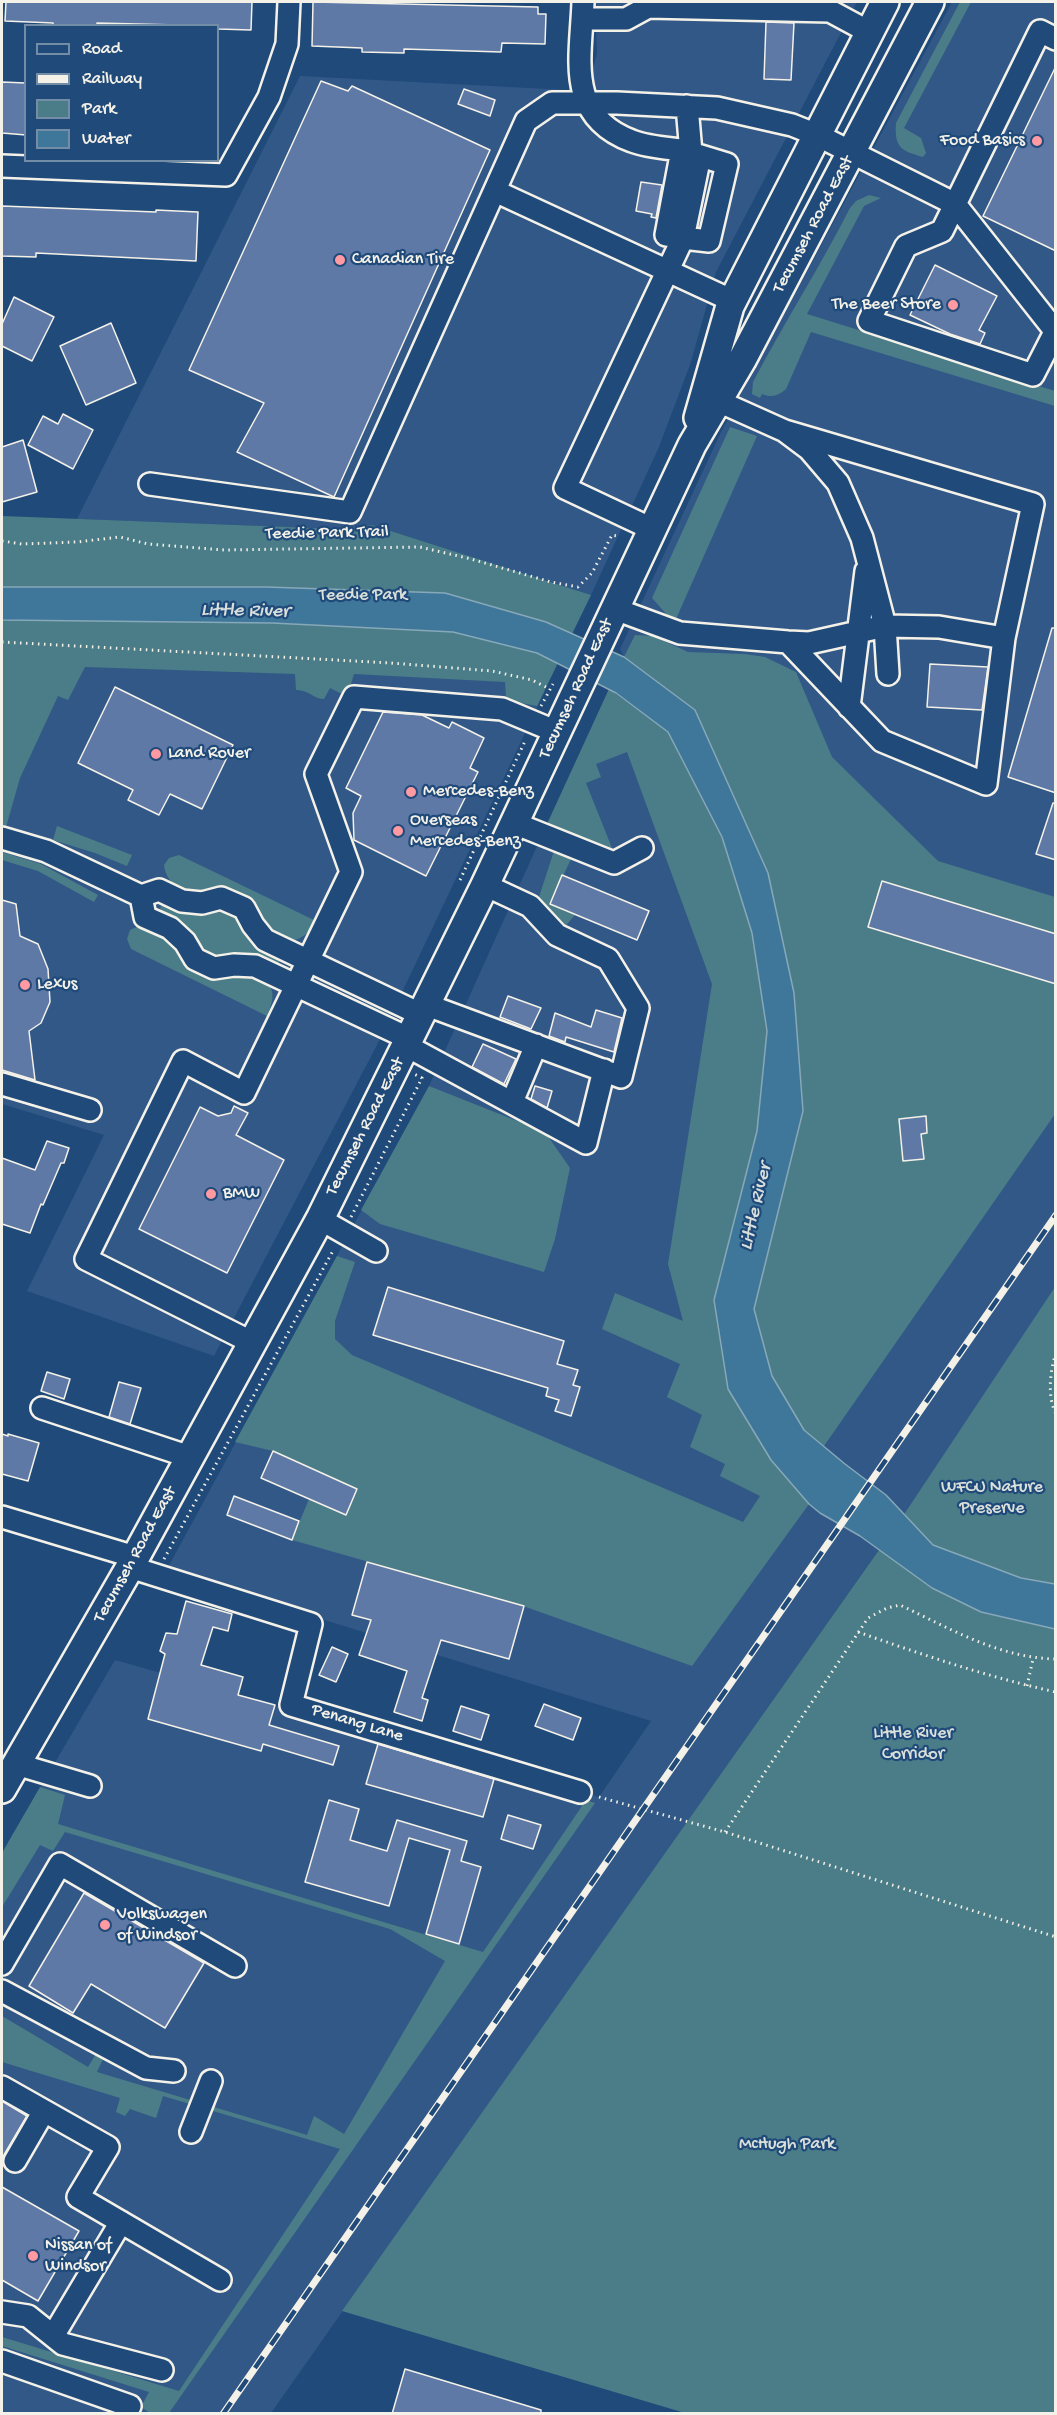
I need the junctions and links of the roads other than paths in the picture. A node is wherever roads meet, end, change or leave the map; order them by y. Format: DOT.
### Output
graph roads {
  1 [pos="289,2"];
  2 [pos="885,2"];
  3 [pos="930,2"];
  4 [pos="583,10"];
  5 [pos="869,32"];
  6 [pos="1056,39"];
  7 [pos="586,103"];
  8 [pos="687,106"];
  9 [pos="817,135"];
  10 [pos="852,152"];
  11 [pos="697,155"];
  12 [pos="2,166"];
  13 [pos="495,191"];
  14 [pos="955,204"];
  15 [pos="668,271"];
  16 [pos="733,301"];
  17 [pos="1055,332"];
  18 [pos="718,401"];
  19 [pos="785,431"];
  20 [pos="692,445"];
  21 [pos="150,484"];
  22 [pos="652,530"];
  23 [pos="868,559"];
  24 [pos="615,609"];
  25 [pos="885,626"];
  26 [pos="859,632"];
  27 [pos="1004,638"];
  28 [pos="788,642"];
  29 [pos="888,674"];
  30 [pos="849,707"];
  31 [pos="557,732"];
  32 [pos="514,823"];
  33 [pos="2,838"];
  34 [pos="642,848"];
  35 [pos="485,885"];
  36 [pos="141,896"];
  37 [pos="309,961"];
  38 [pos="297,986"];
  39 [pos="417,1026"];
  40 [pos="536,1045"];
  41 [pos="604,1070"];
  42 [pos="2,1084"];
  43 [pos="512,1102"];
  44 [pos="90,1110"];
  45 [pos="332,1226"];
  46 [pos="376,1251"];
  47 [pos="253,1343"];
  48 [pos="42,1408"];
  49 [pos="190,1457"];
  50 [pos="2,1517"];
  51 [pos="140,1566"];
  52 [pos="16,1764"];
  53 [pos="90,1786"];
  54 [pos="2,1789"];
  55 [pos="580,1792"];
  56 [pos="2,1964"];
  57 [pos="235,1966"];
  58 [pos="2,1991"];
  59 [pos="174,2071"];
  60 [pos="211,2081"];
  61 [pos="2,2087"];
  62 [pos="44,2110"];
  63 [pos="190,2132"];
  64 [pos="15,2161"];
  65 [pos="121,2222"];
  66 [pos="220,2280"];
  67 [pos="2,2312"];
  68 [pos="52,2336"];
  69 [pos="2,2361"];
  70 [pos="162,2370"];
  71 [pos="125,2414"];
  1 -- 12 [label="street"];
  2 -- 5 [label="main road, Tecumseh Road East"];
  3 -- 10 [label="main road, Tecumseh Road East"];
  4 -- 5 [label="street"];
  4 -- 7 [label="street"];
  5 -- 9 [label="main road, Tecumseh Road East"];
  6 -- 14 [label="street"];
  7 -- 8 [label="street"];
  7 -- 11 [label="street"];
  7 -- 13 [label="street"];
  8 -- 9 [label="street"];
  8 -- 11 [label="street"];
  9 -- 10 [label="street"];
  9 -- 16 [label="main road, Tecumseh Road East"];
  10 -- 14 [label="street"];
  10 -- 18 [label="main road, Tecumseh Road East"];
  11 -- 15 [label="street"];
  13 -- 15 [label="street"];
  13 -- 21 [label="street"];
  14 -- 17 [label="street"];
  14 -- 17 [label="street"];
  15 -- 16 [label="street"];
  15 -- 22 [label="street"];
  16 -- 20 [label="main road, Tecumseh Road East"];
  18 -- 19 [label="street"];
  18 -- 20 [label="main road, Tecumseh Road East"];
  19 -- 23 [label="street"];
  19 -- 27 [label="street"];
  20 -- 22 [label="main road, Tecumseh Road East"];
  22 -- 24 [label="main road, Tecumseh Road East"];
  23 -- 25 [label="street"];
  23 -- 26 [label="street"];
  24 -- 28 [label="street"];
  24 -- 31 [label="main road, Tecumseh Road East"];
  25 -- 26 [label="street"];
  25 -- 27 [label="street"];
  25 -- 29 [label="street"];
  26 -- 28 [label="street"];
  26 -- 30 [label="street"];
  27 -- 30 [label="street"];
  28 -- 30 [label="street"];
  31 -- 32 [label="main road, Tecumseh Road East"];
  31 -- 37 [label="street"];
  32 -- 34 [label="street"];
  32 -- 35 [label="main road, Tecumseh Road East"];
  33 -- 36 [label="street"];
  35 -- 39 [label="main road, Tecumseh Road East"];
  35 -- 41 [label="street"];
  36 -- 37 [label="street"];
  36 -- 38 [label="street"];
  37 -- 38 [label="street"];
  37 -- 39 [label="street"];
  38 -- 39 [label="street"];
  38 -- 47 [label="street"];
  39 -- 40 [label="street"];
  39 -- 43 [label="street"];
  39 -- 45 [label="main road, Tecumseh Road East"];
  40 -- 41 [label="street"];
  40 -- 43 [label="street"];
  41 -- 43 [label="street"];
  42 -- 44 [label="street"];
  45 -- 46 [label="street"];
  45 -- 47 [label="main road, Tecumseh Road East"];
  47 -- 49 [label="main road, Tecumseh Road East"];
  48 -- 49 [label="street"];
  49 -- 51 [label="main road, Tecumseh Road East"];
  50 -- 51 [label="street"];
  51 -- 52 [label="main road, Tecumseh Road East"];
  51 -- 55 [label="street, Penang Lane"];
  52 -- 53 [label="street"];
  52 -- 54 [label="main road, Tecumseh Road East"];
  56 -- 57 [label="street"];
  58 -- 59 [label="street"];
  60 -- 63 [label="street"];
  61 -- 62 [label="street"];
  62 -- 64 [label="street"];
  62 -- 65 [label="street"];
  65 -- 66 [label="street"];
  65 -- 68 [label="street"];
  67 -- 68 [label="street"];
  68 -- 70 [label="street"];
  69 -- 71 [label="street"];
}
